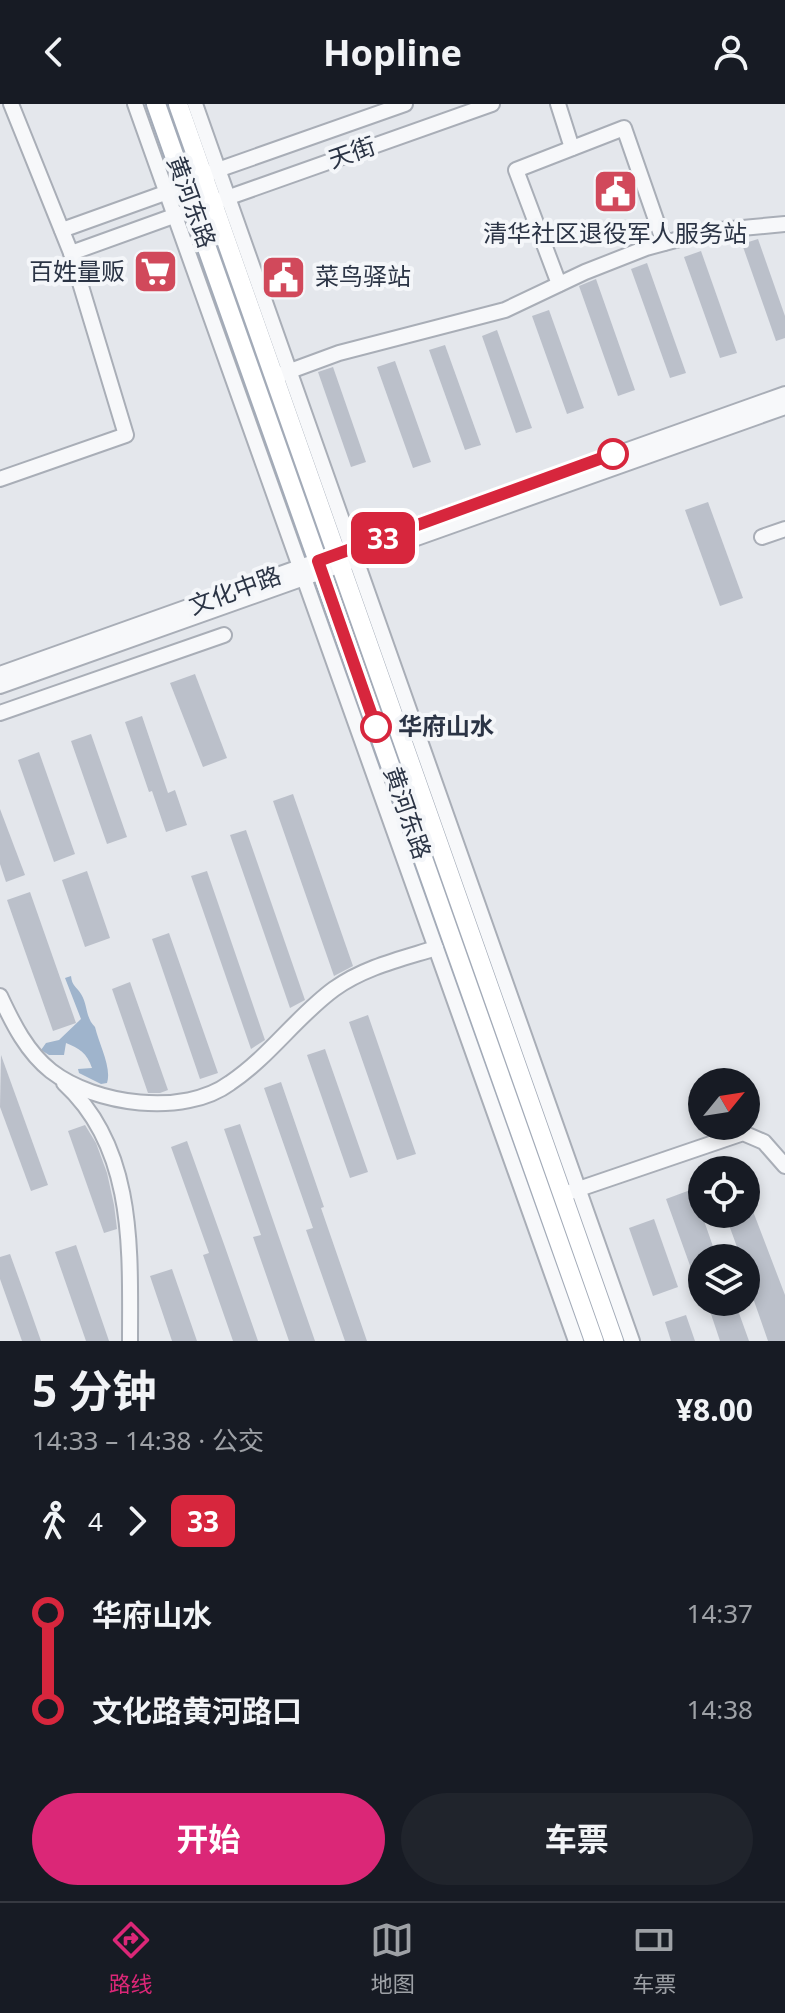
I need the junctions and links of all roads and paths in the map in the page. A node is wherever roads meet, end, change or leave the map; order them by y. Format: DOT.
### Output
graph roads {
  1 [pos="11,104"];
  2 [pos="135,104"];
  3 [pos="156,104"];
  4 [pos="178,104"];
  5 [pos="195,104"];
  6 [pos="405,104"];
  7 [pos="492,104"];
  8 [pos="558,104"];
  9 [pos="572,148"];
  10 [pos="208,175"];
  11 [pos="185,186"];
  12 [pos="166,193"];
  13 [pos="220,200"];
  14 [pos="194,209"];
  15 [pos="175,216"];
  16 [pos="785,224"];
  17 [pos="62,230"];
  18 [pos="664,243"];
  19 [pos="71,253"];
  20 [pos="559,284"];
  21 [pos="282,374"];
  22 [pos="785,394"];
  23 [pos="785,407"];
  24 [pos="0,479"];
  25 [pos="785,529"];
  26 [pos="762,537"];
  27 [pos="347,557"];
  28 [pos="320,567"];
  29 [pos="301,574"];
  30 [pos="224,635"];
  31 [pos="142,637"];
  32 [pos="151,660"];
  33 [pos="0,674"];
  34 [pos="0,686"];
  35 [pos="0,713"];
  36 [pos="436,948"];
  37 [pos="0,996"];
  38 [pos="52,1072"];
  39 [pos="785,1166"];
  40 [pos="570,1192"];
  41 [pos="130,1341"];
  42 [pos="576,1341"];
  43 [pos="594,1341"];
  44 [pos="614,1341"];
  45 [pos="632,1341"];
  1 -- 17 [label="street"];
  2 -- 12 [label="street"];
  3 -- 11 [label="main road, 黄河东路"];
  4 -- 10 [label="main road, 黄河东路"];
  5 -- 10 [label="street"];
  6 -- 10 [label="street, 天街"];
  7 -- 13 [label="street, 天街"];
  8 -- 9 [label="street"];
  9 -- 18 [label="street"];
  9 -- 20 [label="street"];
  10 -- 11 [label="street, 天街"];
  10 -- 13 [label="main road, 黄河东路"];
  11 -- 12 [label="street, 天街"];
  11 -- 14 [label="main road, 黄河东路"];
  12 -- 15 [label="street"];
  12 -- 17 [label="street, 天街"];
  13 -- 14 [label="street, 天街"];
  13 -- 21 [label="main road, 黄河东路"];
  14 -- 15 [label="street, 天街"];
  14 -- 28 [label="main road, 黄河东路"];
  15 -- 19 [label="street, 天街"];
  15 -- 29 [label="street"];
  16 -- 18 [label="street"];
  17 -- 19 [label="street"];
  18 -- 20 [label="street"];
  19 -- 24 [label="street"];
  20 -- 21 [label="street"];
  21 -- 27 [label="main road, 黄河东路"];
  22 -- 27 [label="street, 文化中路"];
  23 -- 27 [label="street, 文化中路"];
  25 -- 26 [label="street"];
  27 -- 28 [label="street, 文化中路"];
  27 -- 40 [label="main road, 黄河东路"];
  28 -- 29 [label="street, 文化中路"];
  28 -- 43 [label="main road, 黄河东路"];
  29 -- 31 [label="street, 文化中路"];
  29 -- 33 [label="street, 文化中路"];
  29 -- 36 [label="street"];
  30 -- 32 [label="street"];
  31 -- 32 [label="street"];
  31 -- 34 [label="street, 文化中路"];
  32 -- 35 [label="street"];
  36 -- 38 [label="street"];
  36 -- 42 [label="street"];
  37 -- 38 [label="street"];
  38 -- 41 [label="street"];
  39 -- 40 [label="street"];
  40 -- 44 [label="main road, 黄河东路"];
  40 -- 45 [label="street"];
}
